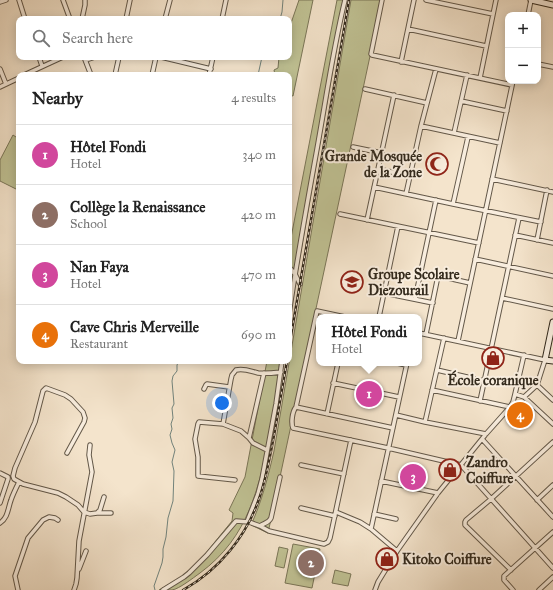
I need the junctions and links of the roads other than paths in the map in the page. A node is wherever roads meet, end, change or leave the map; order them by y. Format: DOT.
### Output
graph roads {
  1 [pos="6,0"];
  2 [pos="18,0"];
  3 [pos="63,0"];
  4 [pos="85,0"];
  5 [pos="130,0"];
  6 [pos="170,0"];
  7 [pos="226,0"];
  8 [pos="345,0"];
  9 [pos="382,0"];
  10 [pos="414,0"];
  11 [pos="426,0"];
  12 [pos="496,0"];
  13 [pos="531,0"];
  14 [pos="0,2"];
  15 [pos="553,5"];
  16 [pos="529,12"];
  17 [pos="493,14"];
  18 [pos="24,16"];
  19 [pos="69,16"];
  20 [pos="83,16"];
  21 [pos="127,16"];
  22 [pos="166,16"];
  23 [pos="223,16"];
  24 [pos="408,29"];
  25 [pos="486,46"];
  26 [pos="40,60"];
  27 [pos="56,60"];
  28 [pos="85,60"];
  29 [pos="118,60"];
  30 [pos="155,60"];
  31 [pos="173,60"];
  32 [pos="212,60"];
  33 [pos="401,62"];
  34 [pos="541,65"];
  35 [pos="42,66"];
  36 [pos="553,67"];
  37 [pos="0,69"];
  38 [pos="210,69"];
  39 [pos="436,69"];
  40 [pos="30,72"];
  41 [pos="90,72"];
  42 [pos="116,72"];
  43 [pos="153,72"];
  44 [pos="210,72"];
  45 [pos="467,75"];
  46 [pos="480,78"];
  47 [pos="16,79"];
  48 [pos="505,82"];
  49 [pos="6,84"];
  50 [pos="513,84"];
  51 [pos="0,86"];
  52 [pos="365,89"];
  53 [pos="394,95"];
  54 [pos="461,101"];
  55 [pos="427,103"];
  56 [pos="507,111"];
  57 [pos="421,126"];
  58 [pos="454,134"];
  59 [pos="468,136"];
  60 [pos="500,143"];
  61 [pos="353,147"];
  62 [pos="382,153"];
  63 [pos="378,169"];
  64 [pos="410,176"];
  65 [pos="492,179"];
  66 [pos="374,187"];
  67 [pos="547,190"];
  68 [pos="553,192"];
  69 [pos="406,194"];
  70 [pos="436,200"];
  71 [pos="453,204"];
  72 [pos="486,211"];
  73 [pos="340,214"];
  74 [pos="519,218"];
  75 [pos="367,220"];
  76 [pos="541,222"];
  77 [pos="398,226"];
  78 [pos="429,233"];
  79 [pos="515,235"];
  80 [pos="537,240"];
  81 [pos="479,243"];
  82 [pos="553,243"];
  83 [pos="475,259"];
  84 [pos="509,266"];
  85 [pos="292,270"];
  86 [pos="421,272"];
  87 [pos="295,274"];
  88 [pos="438,276"];
  89 [pos="553,276"];
  90 [pos="470,283"];
  91 [pos="300,284"];
  92 [pos="384,293"];
  93 [pos="292,294"];
  94 [pos="502,298"];
  95 [pos="415,299"];
  96 [pos="433,303"];
  97 [pos="553,309"];
  98 [pos="316,314"];
  99 [pos="331,314"];
  100 [pos="380,314"];
  101 [pos="316,316"];
  102 [pos="553,322"];
  103 [pos="422,333"];
  104 [pos="426,334"];
  105 [pos="444,338"];
  106 [pos="458,341"];
  107 [pos="491,348"];
  108 [pos="524,355"];
  109 [pos="545,360"];
  110 [pos="553,361"];
  111 [pos="282,364"];
  112 [pos="337,366"];
  113 [pos="407,366"];
  114 [pos="437,370"];
  115 [pos="281,372"];
  116 [pos="264,373"];
  117 [pos="484,381"];
  118 [pos="333,383"];
  119 [pos="537,385"];
  120 [pos="229,387"];
  121 [pos="204,389"];
  122 [pos="432,390"];
  123 [pos="515,394"];
  124 [pos="399,397"];
  125 [pos="524,397"];
  126 [pos="553,400"];
  127 [pos="480,401"];
  128 [pos="296,407"];
  129 [pos="510,407"];
  130 [pos="327,414"];
  131 [pos="396,415"];
  132 [pos="425,422"];
  133 [pos="223,424"];
  134 [pos="553,424"];
  135 [pos="393,428"];
  136 [pos="486,434"];
  137 [pos="249,438"];
  138 [pos="482,438"];
  139 [pos="351,440"];
  140 [pos="553,442"];
  141 [pos="90,445"];
  142 [pos="388,448"];
  143 [pos="267,450"];
  144 [pos="67,453"];
  145 [pos="301,465"];
  146 [pos="461,465"];
  147 [pos="0,473"];
  148 [pos="344,474"];
  149 [pos="516,476"];
  150 [pos="280,477"];
  151 [pos="235,480"];
  152 [pos="381,481"];
  153 [pos="19,482"];
  154 [pos="553,485"];
  155 [pos="438,493"];
  156 [pos="104,497"];
  157 [pos="491,499"];
  158 [pos="537,500"];
  159 [pos="0,503"];
  160 [pos="301,508"];
  161 [pos="84,512"];
  162 [pos="97,513"];
  163 [pos="112,513"];
  164 [pos="336,514"];
  165 [pos="374,514"];
  166 [pos="553,517"];
  167 [pos="396,519"];
  168 [pos="58,520"];
  169 [pos="246,522"];
  170 [pos="0,523"];
  171 [pos="260,526"];
  172 [pos="371,529"];
  173 [pos="553,532"];
  174 [pos="535,548"];
  175 [pos="86,551"];
  176 [pos="397,551"];
  177 [pos="553,568"];
  178 [pos="510,570"];
  179 [pos="78,572"];
  180 [pos="553,577"];
  181 [pos="18,590"];
  182 [pos="74,590"];
  183 [pos="163,590"];
  184 [pos="375,590"];
  185 [pos="513,590"];
  186 [pos="539,590"];
  1 -- 14 [label="street"];
  2 -- 18 [label="street"];
  3 -- 19 [label="street"];
  4 -- 20 [label="street"];
  5 -- 21 [label="street"];
  6 -- 22 [label="street"];
  7 -- 23 [label="street"];
  8 -- 87 [label="street"];
  9 -- 33 [label="street"];
  10 -- 24 [label="street"];
  11 -- 17 [label="street"];
  12 -- 17 [label="street"];
  13 -- 15 [label="street"];
  13 -- 16 [label="street"];
  17 -- 25 [label="street"];
  24 -- 25 [label="street"];
  24 -- 33 [label="street"];
  25 -- 46 [label="street"];
  26 -- 35 [label="street"];
  27 -- 35 [label="street"];
  28 -- 41 [label="street"];
  29 -- 42 [label="street"];
  30 -- 43 [label="street"];
  31 -- 38 [label="street"];
  32 -- 38 [label="street"];
  33 -- 39 [label="street"];
  34 -- 36 [label="street"];
  35 -- 40 [label="street"];
  37 -- 49 [label="street"];
  38 -- 44 [label="street"];
  39 -- 45 [label="street"];
  39 -- 55 [label="street"];
  45 -- 46 [label="street"];
  45 -- 54 [label="street"];
  46 -- 48 [label="street"];
  47 -- 49 [label="street"];
  49 -- 51 [label="street"];
  50 -- 56 [label="street"];
  52 -- 53 [label="street"];
  53 -- 55 [label="street"];
  53 -- 62 [label="street"];
  54 -- 56 [label="street"];
  54 -- 58 [label="street"];
  55 -- 57 [label="street"];
  56 -- 60 [label="street"];
  57 -- 58 [label="street"];
  57 -- 64 [label="street"];
  58 -- 59 [label="street"];
  59 -- 60 [label="street"];
  59 -- 71 [label="street"];
  60 -- 65 [label="street"];
  61 -- 62 [label="street"];
  62 -- 63 [label="street"];
  63 -- 64 [label="street"];
  63 -- 66 [label="street"];
  64 -- 69 [label="street"];
  65 -- 67 [label="street"];
  65 -- 72 [label="street"];
  66 -- 69 [label="street"];
  66 -- 75 [label="street"];
  67 -- 68 [label="street"];
  67 -- 76 [label="street"];
  69 -- 70 [label="street"];
  70 -- 71 [label="street"];
  70 -- 78 [label="street"];
  71 -- 72 [label="street"];
  72 -- 74 [label="street"];
  72 -- 81 [label="street"];
  73 -- 75 [label="street"];
  74 -- 76 [label="street"];
  74 -- 79 [label="street"];
  75 -- 77 [label="street"];
  76 -- 80 [label="street"];
  77 -- 78 [label="street"];
  77 -- 92 [label="street"];
  78 -- 81 [label="street"];
  78 -- 86 [label="street"];
  79 -- 80 [label="street"];
  79 -- 84 [label="street"];
  80 -- 82 [label="street"];
  81 -- 83 [label="street"];
  83 -- 84 [label="street"];
  83 -- 90 [label="street"];
  84 -- 89 [label="street"];
  84 -- 94 [label="street"];
  85 -- 87 [label="street"];
  86 -- 88 [label="street"];
  86 -- 95 [label="street"];
  87 -- 91 [label="street"];
  87 -- 93 [label="street"];
  88 -- 90 [label="street"];
  88 -- 96 [label="street"];
  90 -- 106 [label="street"];
  92 -- 95 [label="street"];
  92 -- 100 [label="street"];
  94 -- 97 [label="street"];
  94 -- 107 [label="street"];
  95 -- 96 [label="street"];
  96 -- 104 [label="street"];
  98 -- 99 [label="street"];
  101 -- 128 [label="street"];
  102 -- 109 [label="street"];
  103 -- 104 [label="street"];
  104 -- 105 [label="street"];
  105 -- 106 [label="street"];
  105 -- 114 [label="street"];
  106 -- 107 [label="street"];
  107 -- 108 [label="street"];
  107 -- 117 [label="street"];
  108 -- 109 [label="street"];
  108 -- 123 [label="street"];
  109 -- 110 [label="street"];
  109 -- 119 [label="street"];
  111 -- 115 [label="street"];
  112 -- 118 [label="street"];
  113 -- 124 [label="street"];
  114 -- 117 [label="street"];
  114 -- 122 [label="street"];
  115 -- 116 [label="street"];
  115 -- 143 [label="street"];
  116 -- 120 [label="street"];
  116 -- 137 [label="street"];
  117 -- 127 [label="street"];
  118 -- 124 [label="street"];
  118 -- 130 [label="street"];
  119 -- 125 [label="street"];
  119 -- 126 [label="street"];
  120 -- 121 [label="street"];
  120 -- 133 [label="street"];
  122 -- 127 [label="street"];
  122 -- 132 [label="street"];
  123 -- 125 [label="street"];
  123 -- 129 [label="street"];
  124 -- 131 [label="street"];
  125 -- 134 [label="street"];
  127 -- 129 [label="street"];
  128 -- 130 [label="street"];
  128 -- 139 [label="street"];
  129 -- 136 [label="street"];
  130 -- 135 [label="street"];
  131 -- 132 [label="street"];
  131 -- 135 [label="street"];
  132 -- 136 [label="street"];
  133 -- 137 [label="street"];
  133 -- 151 [label="street"];
  135 -- 142 [label="street"];
  136 -- 138 [label="street"];
  137 -- 143 [label="street"];
  138 -- 146 [label="street"];
  138 -- 149 [label="street"];
  139 -- 142 [label="street"];
  139 -- 148 [label="street"];
  140 -- 149 [label="street"];
  141 -- 161 [label="street"];
  142 -- 146 [label="street"];
  142 -- 152 [label="street"];
  143 -- 169 [label="street"];
  144 -- 153 [label="street"];
  145 -- 148 [label="street"];
  146 -- 155 [label="street"];
  146 -- 157 [label="street"];
  147 -- 159 [label="street"];
  148 -- 164 [label="street"];
  149 -- 157 [label="street"];
  149 -- 158 [label="street"];
  150 -- 171 [label="street"];
  152 -- 155 [label="street"];
  152 -- 165 [label="street"];
  153 -- 161 [label="street"];
  153 -- 170 [label="street"];
  154 -- 158 [label="street"];
  155 -- 176 [label="street"];
  156 -- 162 [label="street"];
  157 -- 174 [label="street"];
  157 -- 178 [label="street"];
  158 -- 166 [label="street"];
  160 -- 164 [label="street"];
  161 -- 162 [label="street"];
  161 -- 179 [label="street"];
  162 -- 163 [label="street"];
  164 -- 171 [label="street"];
  164 -- 172 [label="street"];
  165 -- 167 [label="street"];
  165 -- 172 [label="street"];
  168 -- 181 [label="street"];
  169 -- 171 [label="street"];
  169 -- 183 [label="street"];
  172 -- 176 [label="street"];
  173 -- 174 [label="street"];
  174 -- 177 [label="street"];
  174 -- 178 [label="street"];
  175 -- 179 [label="street"];
  176 -- 184 [label="street"];
  178 -- 185 [label="street"];
  179 -- 182 [label="street"];
  180 -- 186 [label="street"];
}
